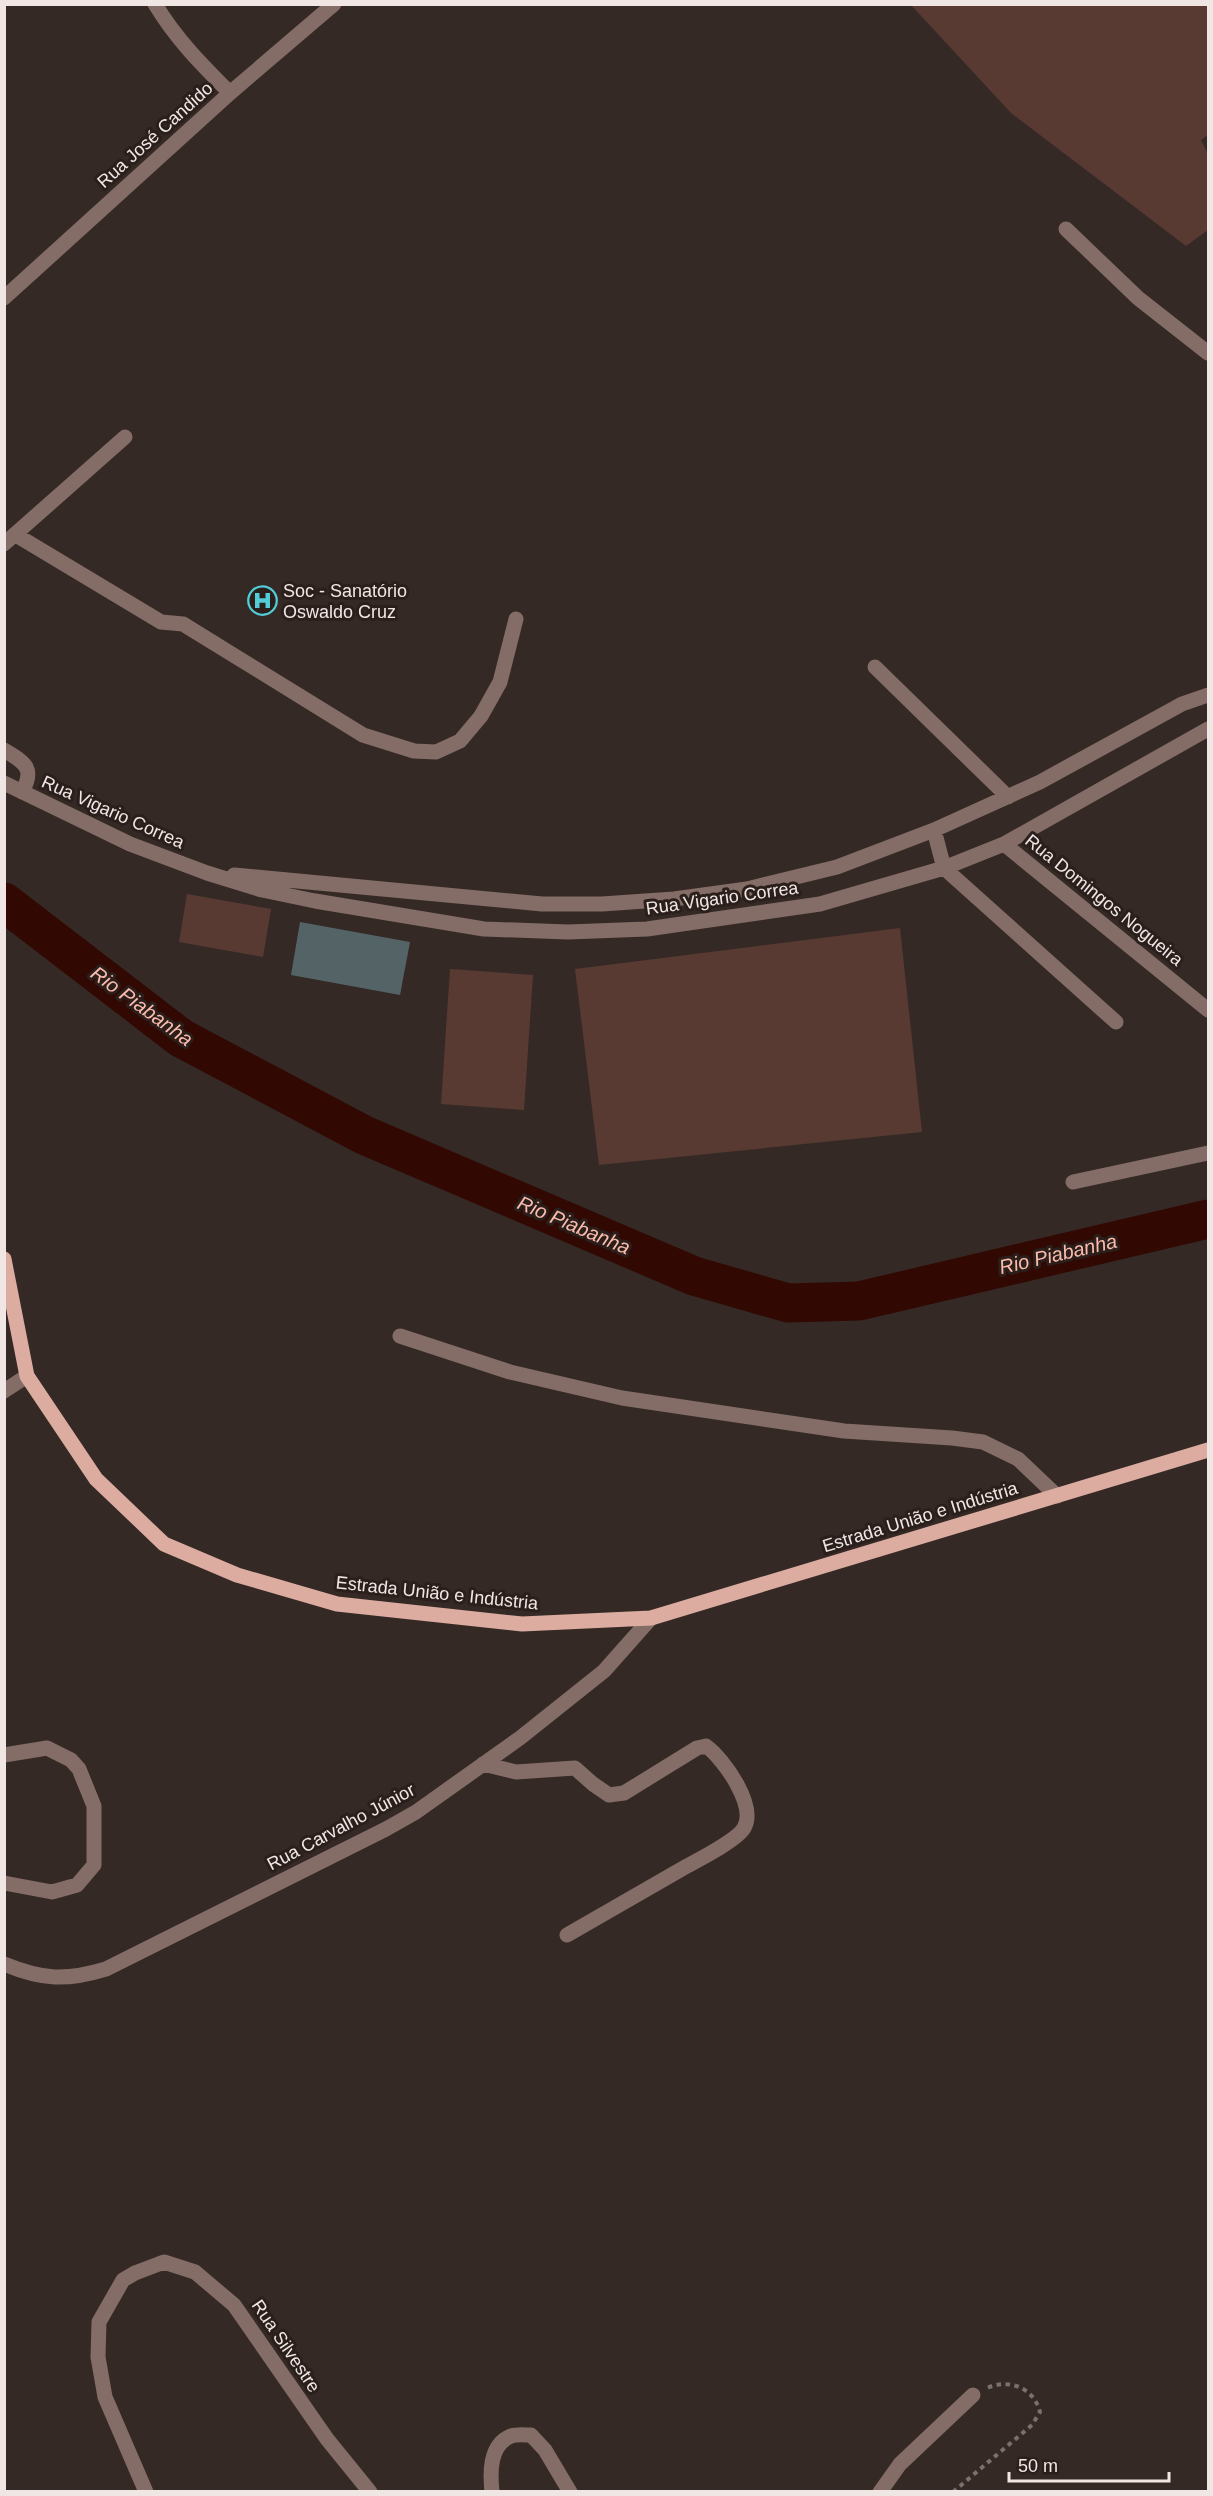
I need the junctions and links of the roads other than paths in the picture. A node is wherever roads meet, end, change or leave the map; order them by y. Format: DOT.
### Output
graph roads {
  1 [pos="155,4"];
  2 [pos="334,4"];
  3 [pos="230,93"];
  4 [pos="1066,229"];
  5 [pos="4,298"];
  6 [pos="1209,353"];
  7 [pos="125,437"];
  8 [pos="10,539"];
  9 [pos="516,619"];
  10 [pos="875,667"];
  11 [pos="1209,695"];
  12 [pos="1209,729"];
  13 [pos="4,750"];
  14 [pos="4,783"];
  15 [pos="22,792"];
  16 [pos="1008,797"];
  17 [pos="934,830"];
  18 [pos="1004,844"];
  19 [pos="944,868"];
  20 [pos="207,873"];
  21 [pos="542,904"];
  22 [pos="534,931"];
  23 [pos="1209,1010"];
  24 [pos="1116,1022"];
  25 [pos="1209,1153"];
  26 [pos="1073,1182"];
  27 [pos="4,1259"];
  28 [pos="400,1336"];
  29 [pos="27,1376"];
  30 [pos="4,1391"];
  31 [pos="1209,1450"];
  32 [pos="1057,1496"];
  33 [pos="651,1618"];
  34 [pos="4,1755"];
  35 [pos="483,1764"];
  36 [pos="4,1883"];
  37 [pos="567,1935"];
  38 [pos="4,1964"];
  39 [pos="973,2395"];
  40 [pos="146,2492"];
  41 [pos="370,2492"];
  42 [pos="492,2492"];
  43 [pos="570,2492"];
  44 [pos="880,2492"];
  1 -- 3 [label="street"];
  2 -- 3 [label="street, Rua José Candido"];
  3 -- 5 [label="street, Rua José Candido"];
  4 -- 6 [label="street"];
  7 -- 8 [label="street"];
  8 -- 9 [label="street"];
  10 -- 16 [label="street"];
  11 -- 16 [label="street, Rua Vigario Correa"];
  12 -- 18 [label="street, Rua Vigario Correa"];
  13 -- 15 [label="street"];
  14 -- 15 [label="street, Rua Vigario Correa"];
  15 -- 20 [label="street, Rua Vigario Correa"];
  16 -- 17 [label="street, Rua Vigario Correa"];
  17 -- 19 [label="street"];
  17 -- 21 [label="street, Rua Vigario Correa"];
  18 -- 19 [label="street, Rua Vigario Correa"];
  18 -- 23 [label="street, Rua Domingos Nogueira"];
  19 -- 22 [label="street, Rua Vigario Correa"];
  19 -- 24 [label="street"];
  20 -- 21 [label="street, Rua Vigario Correa"];
  20 -- 22 [label="street, Rua Vigario Correa"];
  21 -- 22 [label="street"];
  25 -- 26 [label="street"];
  27 -- 29 [label="main road, Estrada União e Indústria"];
  28 -- 32 [label="street"];
  29 -- 30 [label="street"];
  29 -- 33 [label="main road, Estrada União e Indústria"];
  31 -- 32 [label="main road, Estrada União e Indústria"];
  32 -- 33 [label="main road, Estrada União e Indústria"];
  33 -- 35 [label="street, Rua Carvalho Júnior"];
  34 -- 36 [label="street"];
  35 -- 37 [label="street"];
  35 -- 38 [label="street, Rua Carvalho Júnior"];
  39 -- 44 [label="street"];
  40 -- 41 [label="street, Rua Silvestre"];
  42 -- 43 [label="street"];
}
